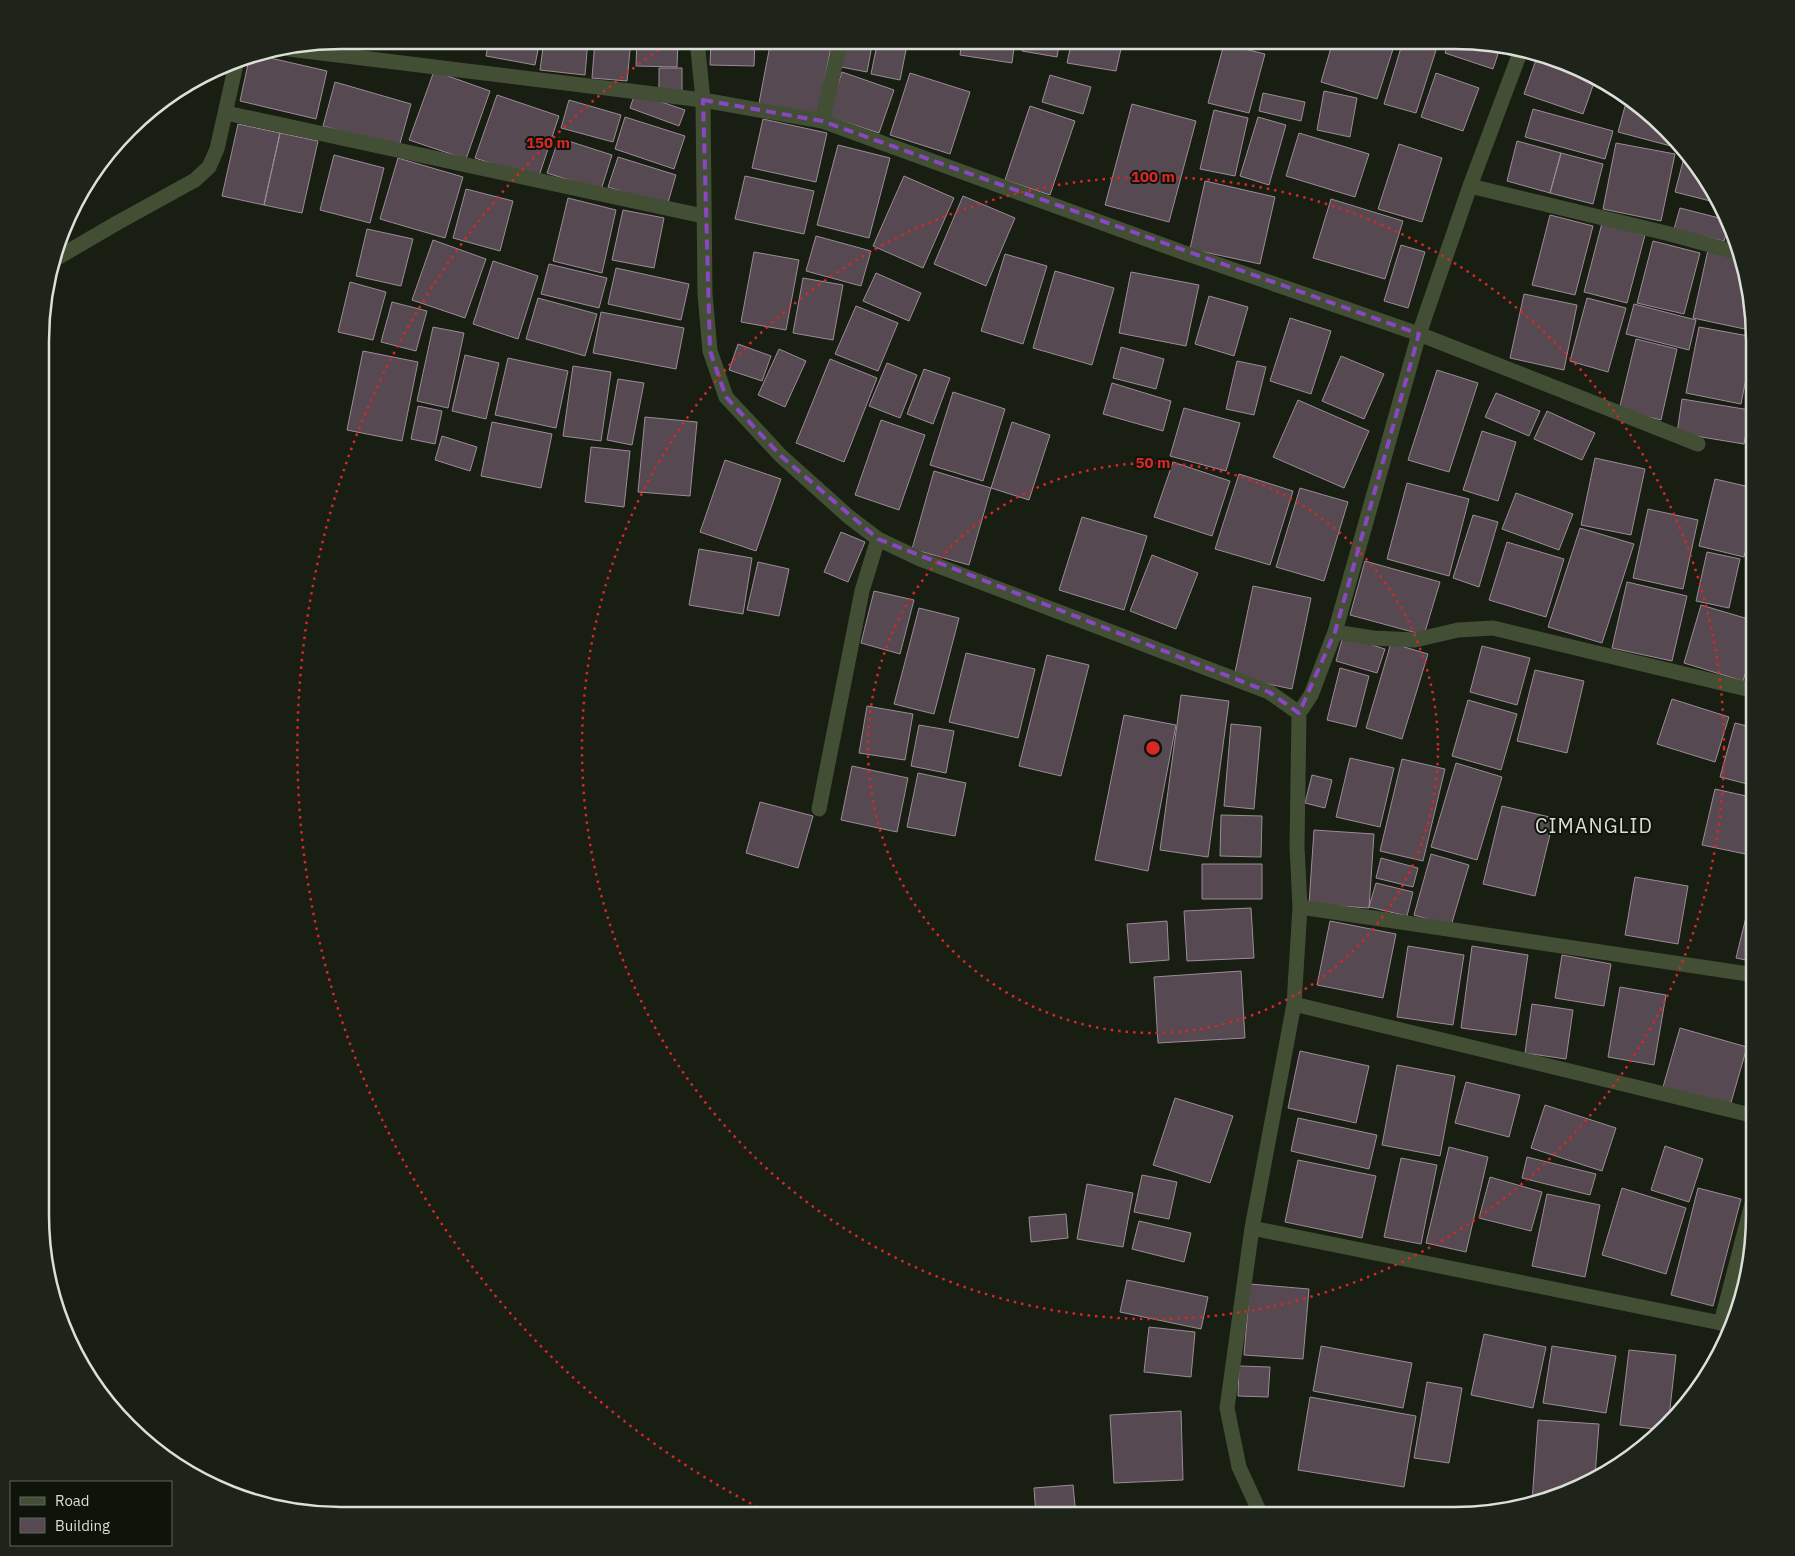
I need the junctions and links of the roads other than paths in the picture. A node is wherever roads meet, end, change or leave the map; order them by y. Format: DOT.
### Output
graph roads {
  1 [pos="698,49"];
  2 [pos="839,49"];
  3 [pos="301,51"];
  4 [pos="1519,56"];
  5 [pos="235,69"];
  6 [pos="703,100"];
  7 [pos="226,113"];
  8 [pos="822,121"];
  9 [pos="1470,186"];
  10 [pos="703,216"];
  11 [pos="1732,251"];
  12 [pos="62,255"];
  13 [pos="1419,334"];
  14 [pos="1698,444"];
  15 [pos="878,539"];
  16 [pos="1335,632"];
  17 [pos="1746,689"];
  18 [pos="1299,713"];
  19 [pos="819,809"];
  20 [pos="1300,907"];
  21 [pos="1746,974"];
  22 [pos="1294,1004"];
  23 [pos="1746,1114"];
  24 [pos="1252,1228"];
  25 [pos="1746,1235"];
  26 [pos="1730,1311"];
  27 [pos="1725,1326"];
  28 [pos="1257,1507"];
  1 -- 6 [label="street"];
  2 -- 8 [label="street"];
  3 -- 6 [label="street"];
  4 -- 9 [label="street"];
  5 -- 7 [label="street"];
  6 -- 8 [label="street"];
  6 -- 10 [label="street"];
  7 -- 10 [label="street"];
  7 -- 12 [label="street"];
  8 -- 13 [label="street"];
  9 -- 11 [label="street"];
  9 -- 13 [label="street"];
  10 -- 15 [label="street"];
  13 -- 14 [label="street"];
  13 -- 16 [label="street"];
  15 -- 18 [label="street"];
  15 -- 19 [label="street"];
  16 -- 17 [label="street"];
  16 -- 18 [label="street"];
  18 -- 20 [label="street"];
  20 -- 21 [label="street"];
  20 -- 22 [label="street"];
  22 -- 23 [label="street"];
  22 -- 24 [label="street"];
  24 -- 27 [label="street"];
  24 -- 28 [label="street"];
  25 -- 26 [label="street"];
}
